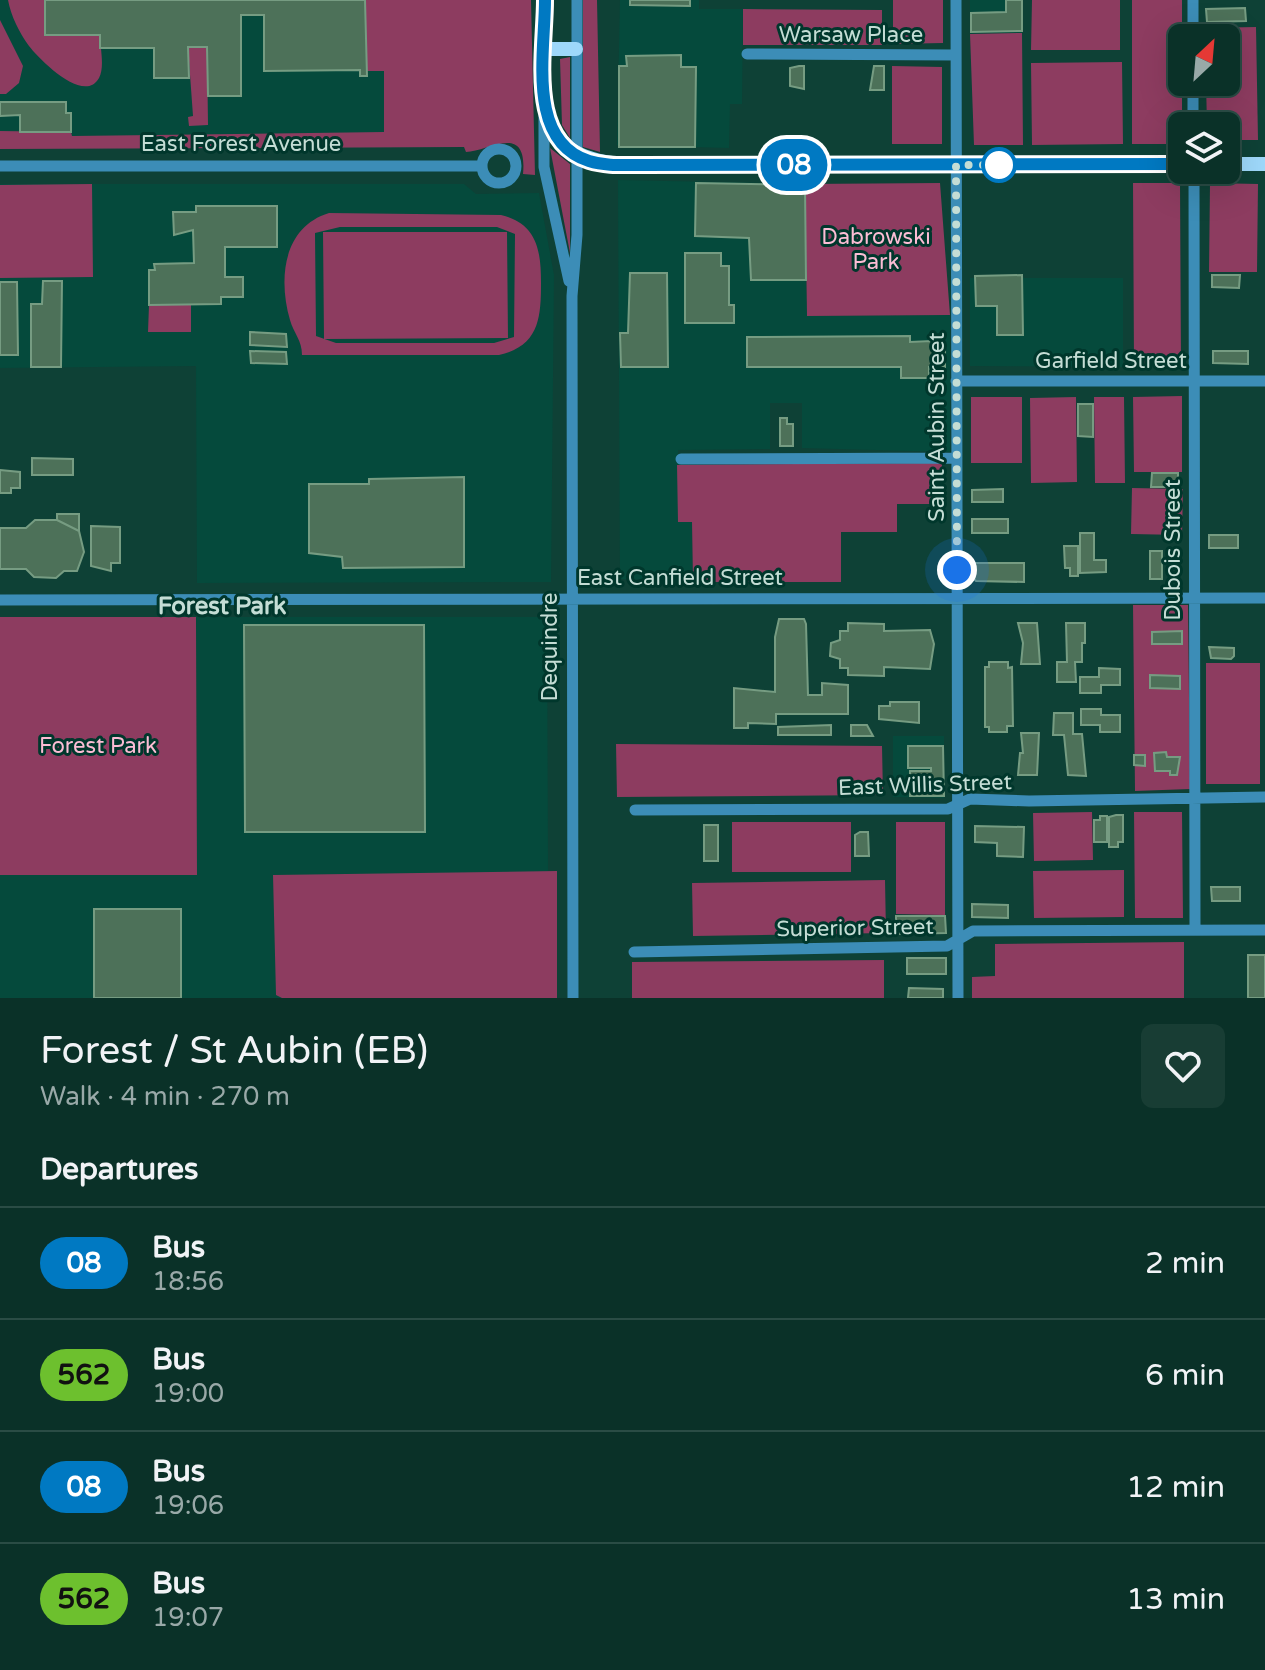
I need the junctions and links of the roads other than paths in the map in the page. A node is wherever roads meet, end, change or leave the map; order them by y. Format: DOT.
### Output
graph roads {
  1 [pos="545,0"];
  2 [pos="577,0"];
  3 [pos="956,0"];
  4 [pos="1193,0"];
  5 [pos="1193,24"];
  6 [pos="545,49"];
  7 [pos="576,49"];
  8 [pos="747,54"];
  9 [pos="955,55"];
  10 [pos="544,116"];
  11 [pos="576,156"];
  12 [pos="1168,164"];
  13 [pos="1240,164"];
  14 [pos="1265,164"];
  15 [pos="956,165"];
  16 [pos="0,166"];
  17 [pos="481,166"];
  18 [pos="1194,184"];
  19 [pos="572,296"];
  20 [pos="956,381"];
  21 [pos="1193,381"];
  22 [pos="1265,381"];
  23 [pos="957,458"];
  24 [pos="681,459"];
  25 [pos="1194,597"];
  26 [pos="571,598"];
  27 [pos="957,598"];
  28 [pos="1265,598"];
  29 [pos="0,600"];
  30 [pos="1265,797"];
  31 [pos="1194,798"];
  32 [pos="958,803"];
  33 [pos="635,810"];
  34 [pos="1195,930"];
  35 [pos="1265,930"];
  36 [pos="958,939"];
  37 [pos="634,952"];
  38 [pos="573,998"];
  39 [pos="958,998"];
  1 -- 6 [label="main road, Dequindre"];
  2 -- 7 [label="street, Dequindre"];
  3 -- 9 [label="street, Saint Aubin Street"];
  4 -- 5 [label="street"];
  6 -- 7 [label="main road"];
  6 -- 10 [label="main road, Dequindre"];
  7 -- 11 [label="street, Dequindre"];
  8 -- 9 [label="street, Warsaw Place"];
  9 -- 15 [label="street, Saint Aubin Street"];
  10 -- 11 [label="main road"];
  10 -- 19 [label="street, Dequindre"];
  11 -- 15 [label="main road"];
  11 -- 19 [label="street, Dequindre"];
  12 -- 15 [label="main road"];
  13 -- 14 [label="main road"];
  15 -- 20 [label="street, Saint Aubin Street"];
  16 -- 17 [label="street, East Forest Avenue"];
  18 -- 21 [label="street, Dubois Street"];
  19 -- 26 [label="street, Dequindre"];
  20 -- 21 [label="street, Garfield Street"];
  20 -- 23 [label="street, Saint Aubin Street"];
  21 -- 22 [label="street, Garfield Street"];
  21 -- 25 [label="street, Dubois Street"];
  23 -- 24 [label="street"];
  23 -- 27 [label="street, Saint Aubin Street"];
  25 -- 27 [label="street, East Canfield Street"];
  25 -- 28 [label="street, East Canfield Street"];
  25 -- 31 [label="street, Dubois Street"];
  26 -- 27 [label="street, East Canfield Street"];
  26 -- 29 [label="street, East Canfield Street"];
  26 -- 38 [label="street, Dequindre"];
  27 -- 32 [label="street, Saint Aubin Street"];
  30 -- 31 [label="street, East Willis Street"];
  31 -- 32 [label="street, East Willis Street"];
  31 -- 34 [label="street, Dubois Street"];
  32 -- 33 [label="street, East Willis Street"];
  32 -- 36 [label="street, Saint Aubin Street"];
  34 -- 35 [label="street, Superior Street"];
  34 -- 36 [label="street, Superior Street"];
  36 -- 37 [label="street, Superior Street"];
  36 -- 39 [label="street, Saint Aubin Street"];
}
